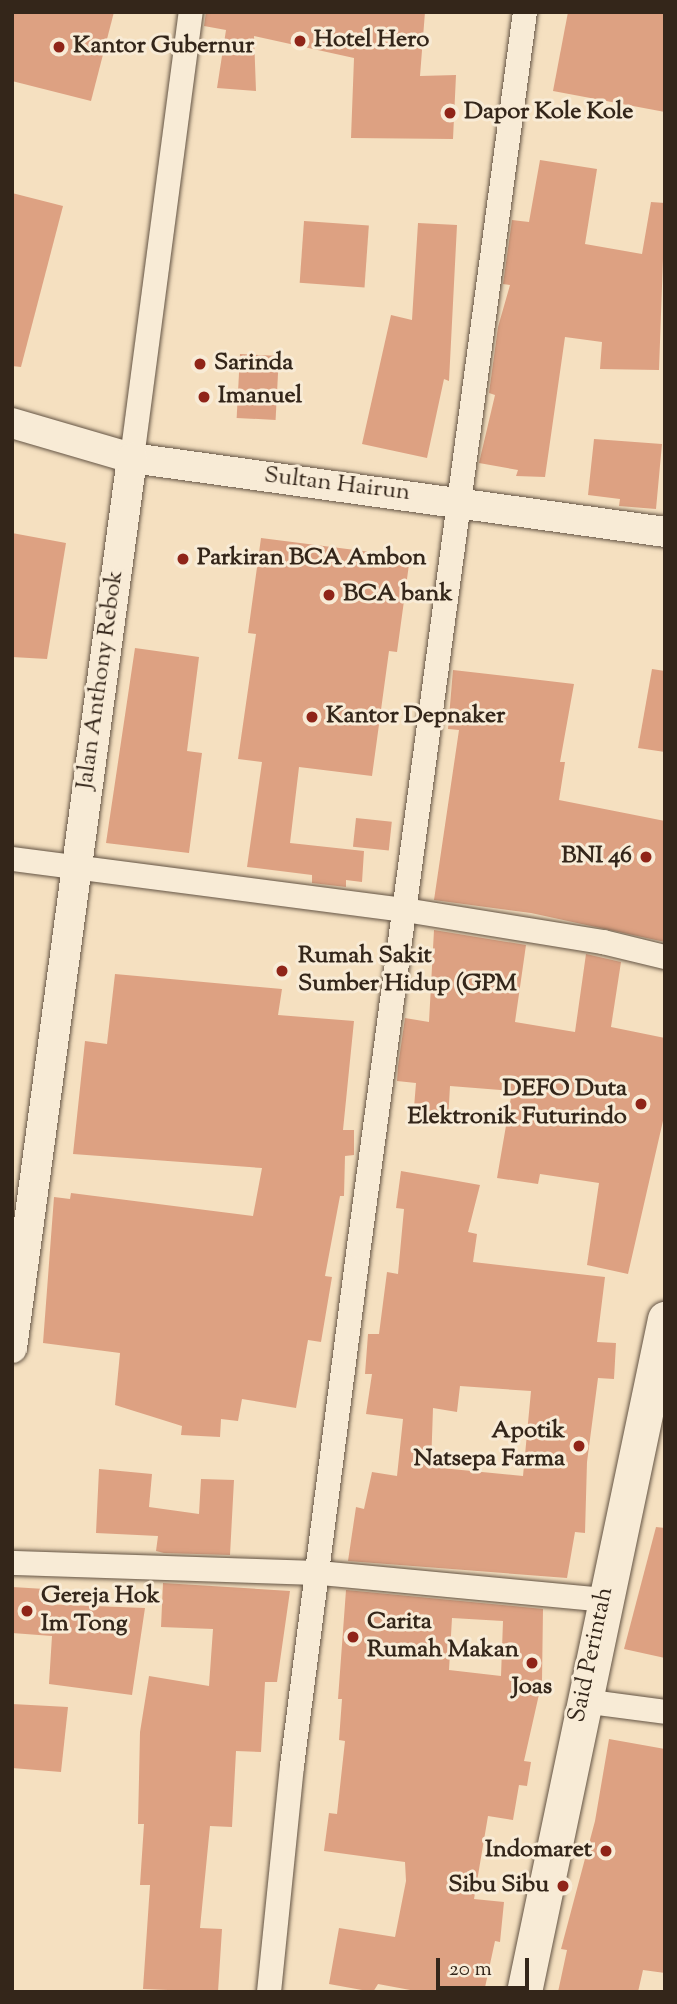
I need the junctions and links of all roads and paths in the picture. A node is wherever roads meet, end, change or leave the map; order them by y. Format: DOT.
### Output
graph roads {
  1 [pos="191,12"];
  2 [pos="525,12"];
  3 [pos="12,424"];
  4 [pos="132,458"];
  5 [pos="457,500"];
  6 [pos="665,532"];
  7 [pos="12,859"];
  8 [pos="75,866"];
  9 [pos="405,909"];
  10 [pos="665,957"];
  11 [pos="665,1319"];
  12 [pos="12,1348"];
  13 [pos="12,1563"];
  14 [pos="320,1573"];
  15 [pos="603,1600"];
  16 [pos="583,1701"];
  17 [pos="665,1712"];
  18 [pos="269,1992"];
  19 [pos="524,1992"];
  1 -- 4 [label="street, Jalan Anthony Rebok"];
  2 -- 5 [label="street"];
  3 -- 4 [label="street, Sultan Hairun"];
  4 -- 5 [label="street, Sultan Hairun"];
  4 -- 8 [label="street, Jalan Anthony Rebok"];
  5 -- 6 [label="street, Sultan Hairun"];
  5 -- 9 [label="street"];
  7 -- 8 [label="street"];
  8 -- 9 [label="street"];
  8 -- 12 [label="street, Jalan Anthony Rebok"];
  9 -- 10 [label="street"];
  9 -- 14 [label="street"];
  11 -- 15 [label="main road, Said Perintah"];
  13 -- 14 [label="street"];
  14 -- 15 [label="street"];
  14 -- 18 [label="street"];
  15 -- 16 [label="main road, Said Perintah"];
  16 -- 17 [label="street"];
  16 -- 19 [label="main road, Said Perintah"];
}
